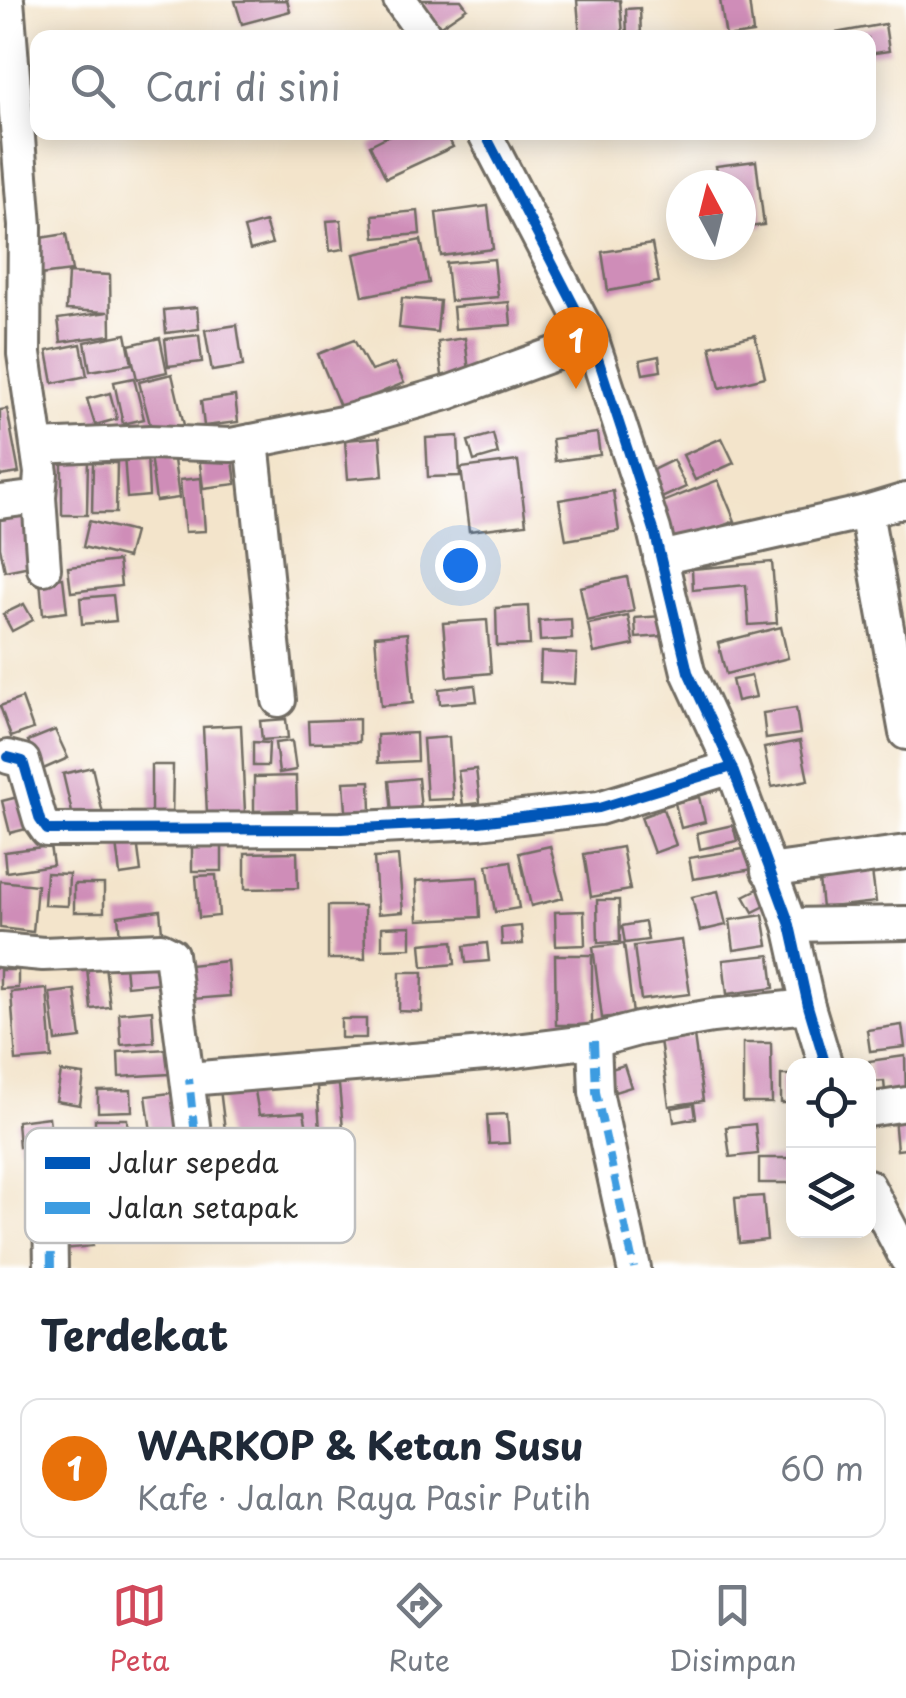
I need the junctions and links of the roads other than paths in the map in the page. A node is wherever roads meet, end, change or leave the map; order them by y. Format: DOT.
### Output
graph roads {
  1 [pos="7,0"];
  2 [pos="400,0"];
  3 [pos="421,30"];
  4 [pos="488,140"];
  5 [pos="592,340"];
  6 [pos="252,441"];
  7 [pos="38,447"];
  8 [pos="39,497"];
  9 [pos="906,500"];
  10 [pos="0,502"];
  11 [pos="866,512"];
  12 [pos="660,558"];
  13 [pos="44,568"];
  14 [pos="279,700"];
  15 [pos="906,732"];
  16 [pos="8,756"];
  17 [pos="732,767"];
  18 [pos="906,852"];
  19 [pos="768,871"];
  20 [pos="906,923"];
  21 [pos="790,925"];
  22 [pos="0,950"];
  23 [pos="808,1006"];
  24 [pos="594,1041"];
  25 [pos="824,1058"];
  26 [pos="189,1078"];
  27 [pos="906,1104"];
  28 [pos="876,1109"];
  29 [pos="194,1128"];
  30 [pos="884,1199"];
  31 [pos="51,1243"];
  32 [pos="906,1258"];
  33 [pos="51,1268"];
  34 [pos="634,1268"];
  1 -- 7 [label="street"];
  2 -- 3 [label="street"];
  4 -- 5 [label="street"];
  5 -- 6 [label="street"];
  5 -- 12 [label="street"];
  6 -- 7 [label="street"];
  6 -- 14 [label="street"];
  7 -- 8 [label="street"];
  8 -- 10 [label="street"];
  8 -- 13 [label="street"];
  9 -- 11 [label="street"];
  11 -- 12 [label="street"];
  11 -- 15 [label="street"];
  12 -- 17 [label="street"];
  16 -- 17 [label="street"];
  17 -- 19 [label="street"];
  18 -- 19 [label="street"];
  19 -- 21 [label="street"];
  20 -- 21 [label="street"];
  21 -- 23 [label="street"];
  22 -- 26 [label="street"];
  23 -- 24 [label="street"];
  23 -- 25 [label="street"];
  24 -- 26 [label="street"];
  24 -- 34 [label="street"];
  26 -- 29 [label="street"];
  27 -- 28 [label="street"];
  30 -- 32 [label="street"];
  31 -- 33 [label="street"];
}
